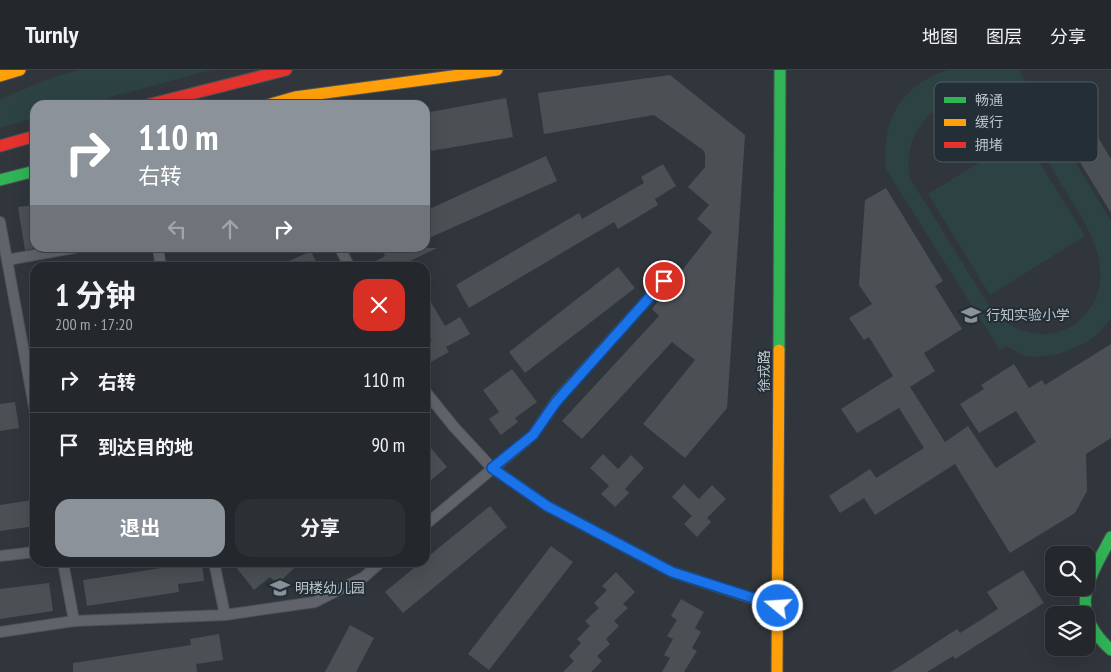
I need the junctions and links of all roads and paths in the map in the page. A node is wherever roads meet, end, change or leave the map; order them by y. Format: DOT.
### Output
graph roads {
  1 [pos="20,70"];
  2 [pos="286,70"];
  3 [pos="497,70"];
  4 [pos="780,70"];
  5 [pos="0,76"];
  6 [pos="167,100"];
  7 [pos="303,100"];
  8 [pos="30,137"];
  9 [pos="0,146"];
  10 [pos="30,172"];
  11 [pos="0,180"];
  12 [pos="0,222"];
  13 [pos="52,252"];
  14 [pos="7,260"];
  15 [pos="664,281"];
  16 [pos="30,385"];
  17 [pos="430,397"];
  18 [pos="492,468"];
  19 [pos="430,521"];
  20 [pos="1111,537"];
  21 [pos="30,553"];
  22 [pos="0,556"];
  23 [pos="64,567"];
  24 [pos="215,567"];
  25 [pos="375,567"];
  26 [pos="778,606"];
  27 [pos="225,615"];
  28 [pos="74,621"];
  29 [pos="0,632"];
  30 [pos="1111,650"];
  31 [pos="777,672"];
  1 -- 5 [label="street"];
  2 -- 6 [label="street"];
  3 -- 7 [label="street"];
  4 -- 26 [label="street, 徐戎路"];
  8 -- 9 [label="street"];
  10 -- 11 [label="street"];
  12 -- 14 [label="lane"];
  13 -- 14 [label="lane"];
  14 -- 16 [label="lane"];
  15 -- 18 [label="lane"];
  17 -- 18 [label="lane"];
  18 -- 19 [label="lane"];
  18 -- 26 [label="lane"];
  20 -- 30 [label="street"];
  21 -- 22 [label="lane"];
  23 -- 28 [label="lane"];
  24 -- 27 [label="lane"];
  25 -- 27 [label="lane"];
  26 -- 31 [label="street, 徐戎路"];
  27 -- 28 [label="lane"];
  28 -- 29 [label="lane"];
}
